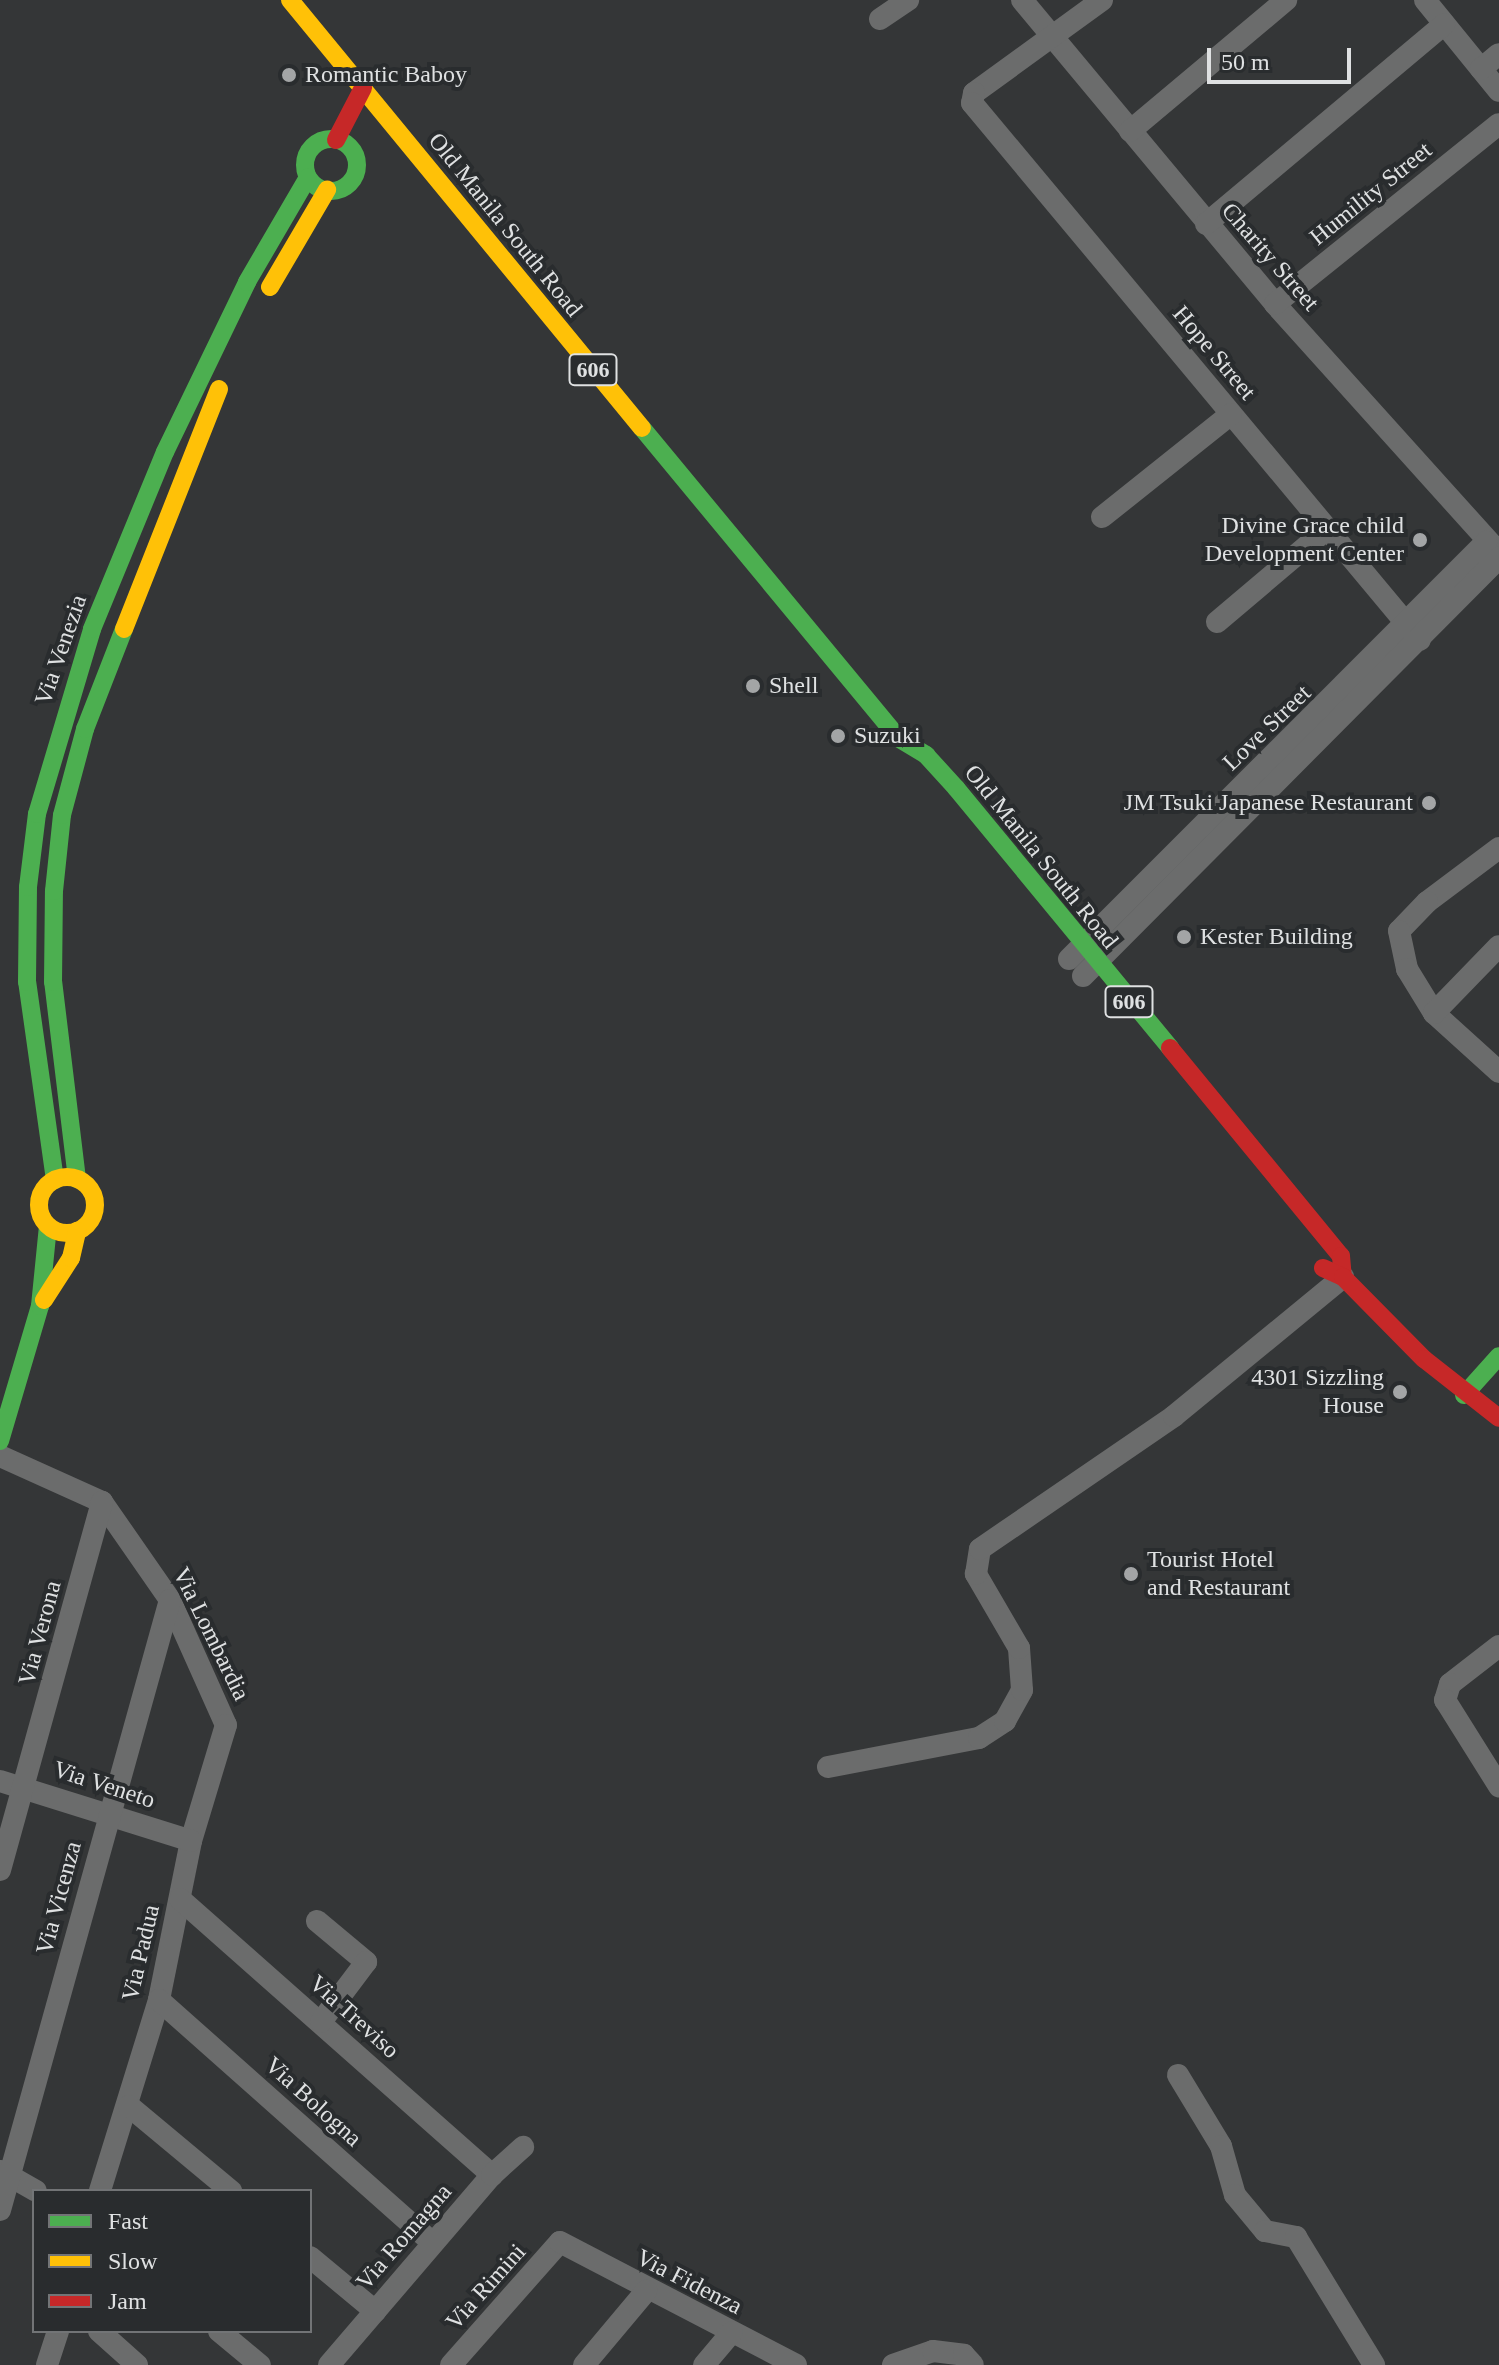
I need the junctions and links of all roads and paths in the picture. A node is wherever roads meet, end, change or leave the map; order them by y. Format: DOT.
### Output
graph roads {
  1 [pos="290,0"];
  2 [pos="908,0"];
  3 [pos="1022,0"];
  4 [pos="1102,0"];
  5 [pos="1286,0"];
  6 [pos="1425,0"];
  7 [pos="880,19"];
  8 [pos="1444,24"];
  9 [pos="1054,38"];
  10 [pos="1499,54"];
  11 [pos="1481,69"];
  12 [pos="363,88"];
  13 [pos="1499,91"];
  14 [pos="389,121"];
  15 [pos="1499,124"];
  16 [pos="1130,131"];
  17 [pos="336,140"];
  18 [pos="356,161"];
  19 [pos="308,177"];
  20 [pos="327,190"];
  21 [pos="1206,224"];
  22 [pos="1275,304"];
  23 [pos="243,337"];
  24 [pos="231,364"];
  25 [pos="1231,414"];
  26 [pos="1102,517"];
  27 [pos="1326,530"];
  28 [pos="1495,551"];
  29 [pos="1217,622"];
  30 [pos="1414,633"];
  31 [pos="898,738"];
  32 [pos="910,771"];
  33 [pos="1499,848"];
  34 [pos="1499,946"];
  35 [pos="1079,962"];
  36 [pos="1434,1013"];
  37 [pos="1499,1072"];
  38 [pos="77,1179"];
  39 [pos="55,1180"];
  40 [pos="48,1226"];
  41 [pos="77,1231"];
  42 [pos="1306,1250"];
  43 [pos="1343,1277"];
  44 [pos="40,1306"];
  45 [pos="1499,1356"];
  46 [pos="10,1367"];
  47 [pos="1464,1395"];
  48 [pos="1496,1410"];
  49 [pos="0,1441"];
  50 [pos="0,1456"];
  51 [pos="102,1502"];
  52 [pos="170,1600"];
  53 [pos="1499,1646"];
  54 [pos="226,1725"];
  55 [pos="828,1767"];
  56 [pos="0,1781"];
  57 [pos="1499,1786"];
  58 [pos="25,1788"];
  59 [pos="109,1812"];
  60 [pos="191,1841"];
  61 [pos="0,1870"];
  62 [pos="180,1899"];
  63 [pos="317,1921"];
  64 [pos="159,2000"];
  65 [pos="321,2022"];
  66 [pos="1178,2075"];
  67 [pos="129,2106"];
  68 [pos="523,2147"];
  69 [pos="5,2174"];
  70 [pos="492,2175"];
  71 [pos="32,2189"];
  72 [pos="101,2189"];
  73 [pos="229,2189"];
  74 [pos="0,2210"];
  75 [pos="560,2242"];
  76 [pos="433,2243"];
  77 [pos="312,2259"];
  78 [pos="646,2291"];
  79 [pos="375,2311"];
  80 [pos="732,2332"];
  81 [pos="57,2333"];
  82 [pos="101,2333"];
  83 [pos="221,2333"];
  84 [pos="47,2365"];
  85 [pos="137,2365"];
  86 [pos="260,2365"];
  87 [pos="329,2365"];
  88 [pos="451,2365"];
  89 [pos="584,2365"];
  90 [pos="704,2365"];
  91 [pos="796,2365"];
  92 [pos="893,2365"];
  93 [pos="973,2365"];
  94 [pos="1374,2365"];
  1 -- 12 [label="street, Old Manila South Road / 606"];
  2 -- 7 [label="street"];
  3 -- 9 [label="street, Charity Street"];
  4 -- 9 [label="street"];
  5 -- 16 [label="street"];
  6 -- 8 [label="street"];
  8 -- 11 [label="street"];
  8 -- 21 [label="street"];
  9 -- 16 [label="street, Charity Street"];
  9 -- 25 [label="street, Hope Street"];
  10 -- 11 [label="street"];
  11 -- 13 [label="street"];
  12 -- 14 [label="street, Old Manila South Road / 606"];
  12 -- 17 [label="street"];
  14 -- 18 [label="street"];
  14 -- 31 [label="street, Old Manila South Road / 606"];
  15 -- 22 [label="street, Humility Street"];
  16 -- 21 [label="street, Charity Street"];
  17 -- 18 [label="street"];
  17 -- 19 [label="street"];
  18 -- 20 [label="street"];
  19 -- 20 [label="street"];
  19 -- 39 [label="street, Via Venezia"];
  20 -- 23 [label="street"];
  21 -- 22 [label="street, Charity Street"];
  22 -- 28 [label="street, Charity Street"];
  24 -- 38 [label="street, Via Venezia"];
  25 -- 26 [label="street"];
  25 -- 27 [label="street, Hope Street"];
  27 -- 29 [label="street"];
  27 -- 30 [label="street, Hope Street"];
  28 -- 30 [label="street, Love Street"];
  30 -- 35 [label="street, Love Street"];
  31 -- 32 [label="street, Old Manila South Road / 606"];
  31 -- 35 [label="street, Old Manila South Road / 606"];
  33 -- 36 [label="street"];
  34 -- 36 [label="street"];
  35 -- 43 [label="street, Old Manila South Road / 606"];
  36 -- 37 [label="street"];
  38 -- 39 [label="street"];
  38 -- 41 [label="street"];
  39 -- 40 [label="street"];
  40 -- 41 [label="street"];
  40 -- 44 [label="street"];
  41 -- 44 [label="street"];
  42 -- 43 [label="street, Old Manila South Road / 606"];
  43 -- 47 [label="street, Old Manila South Road / 606"];
  43 -- 55 [label="street"];
  44 -- 46 [label="street"];
  45 -- 47 [label="street"];
  46 -- 49 [label="street"];
  47 -- 48 [label="street, 606"];
  50 -- 51 [label="street"];
  51 -- 52 [label="street, Via Lombardia"];
  51 -- 58 [label="street, Via Verona"];
  52 -- 54 [label="street, Via Lombardia"];
  52 -- 59 [label="street, Via Vicenza"];
  53 -- 57 [label="street"];
  54 -- 60 [label="street, Via Padua"];
  56 -- 58 [label="street, Via Veneto"];
  58 -- 59 [label="street, Via Veneto"];
  58 -- 61 [label="street, Via Verona"];
  59 -- 60 [label="street, Via Veneto"];
  59 -- 69 [label="street, Via Vicenza"];
  60 -- 62 [label="street, Via Padua"];
  62 -- 64 [label="street, Via Padua"];
  62 -- 65 [label="street, Via Treviso"];
  63 -- 65 [label="street"];
  64 -- 67 [label="street, Via Padua"];
  64 -- 76 [label="street, Via Bologna"];
  65 -- 70 [label="street, Via Treviso"];
  66 -- 94 [label="street"];
  67 -- 72 [label="street, Via Padua"];
  67 -- 73 [label="street"];
  68 -- 70 [label="street, Via Romagna"];
  69 -- 71 [label="street"];
  69 -- 74 [label="street, Via Vicenza"];
  70 -- 76 [label="street, Via Romagna"];
  75 -- 78 [label="street, Via Fidenza"];
  75 -- 88 [label="street, Via Rimini"];
  76 -- 79 [label="street, Via Romagna"];
  77 -- 79 [label="street"];
  78 -- 80 [label="street, Via Fidenza"];
  78 -- 89 [label="street"];
  79 -- 87 [label="street, Via Romagna"];
  80 -- 90 [label="street"];
  80 -- 91 [label="street, Via Fidenza"];
  81 -- 84 [label="street"];
  82 -- 85 [label="street"];
  83 -- 86 [label="street"];
  92 -- 93 [label="street"];
}
